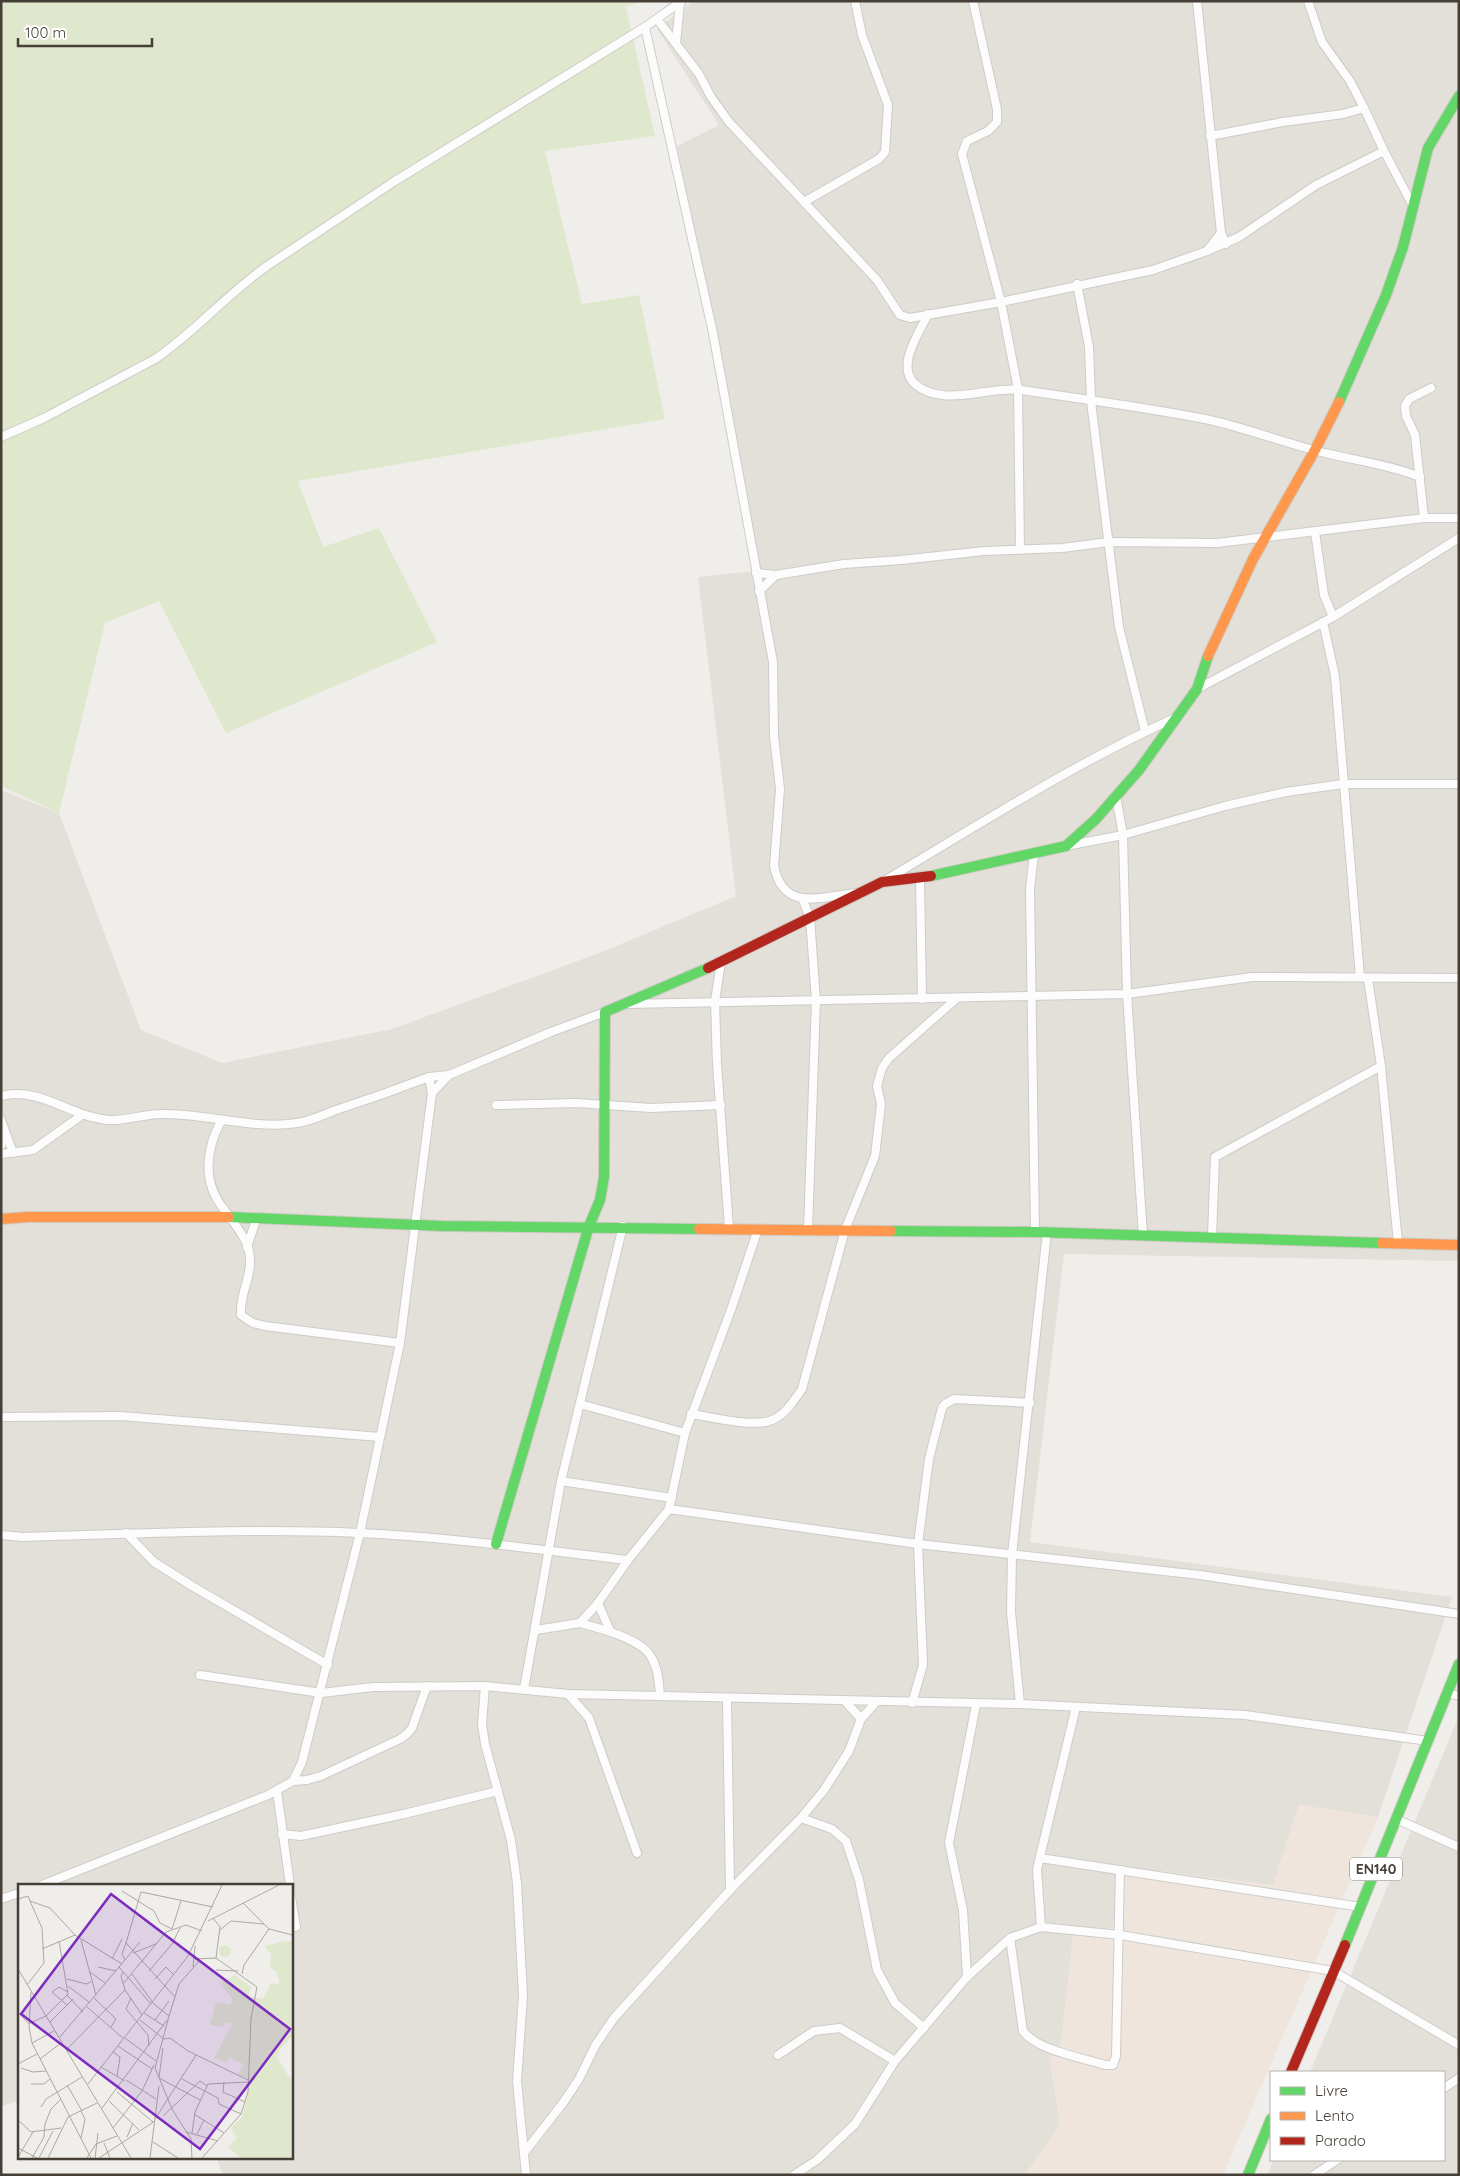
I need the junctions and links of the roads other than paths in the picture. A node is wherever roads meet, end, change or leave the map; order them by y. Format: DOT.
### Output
graph roads {
  1 [pos="855,1"];
  2 [pos="973,1"];
  3 [pos="1197,1"];
  4 [pos="1308,1"];
  5 [pos="681,2"];
  6 [pos="658,19"];
  7 [pos="645,28"];
  8 [pos="676,43"];
  9 [pos="1459,96"];
  10 [pos="1364,108"];
  11 [pos="1210,136"];
  12 [pos="1384,151"];
  13 [pos="804,202"];
  14 [pos="1412,204"];
  15 [pos="1221,233"];
  16 [pos="1226,244"];
  17 [pos="1207,252"];
  18 [pos="1077,284"];
  19 [pos="1001,302"];
  20 [pos="928,314"];
  21 [pos="1430,388"];
  22 [pos="1018,389"];
  23 [pos="1091,401"];
  24 [pos="1,437"];
  25 [pos="1316,450"];
  26 [pos="1418,462"];
  27 [pos="1406,471"];
  28 [pos="1420,477"];
  29 [pos="1424,518"];
  30 [pos="1459,518"];
  31 [pos="1316,532"];
  32 [pos="1264,538"];
  33 [pos="1459,538"];
  34 [pos="1109,542"];
  35 [pos="1020,550"];
  36 [pos="756,574"];
  37 [pos="776,574"];
  38 [pos="759,591"];
  39 [pos="1333,616"];
  40 [pos="1323,622"];
  41 [pos="1197,689"];
  42 [pos="1179,716"];
  43 [pos="1145,731"];
  44 [pos="1343,784"];
  45 [pos="1459,784"];
  46 [pos="1116,796"];
  47 [pos="1124,835"];
  48 [pos="1066,846"];
  49 [pos="1034,854"];
  50 [pos="920,878"];
  51 [pos="882,882"];
  52 [pos="857,893"];
  53 [pos="803,900"];
  54 [pos="810,918"];
  55 [pos="721,962"];
  56 [pos="1364,978"];
  57 [pos="1459,978"];
  58 [pos="1127,994"];
  59 [pos="1034,996"];
  60 [pos="957,998"];
  61 [pos="922,999"];
  62 [pos="715,1001"];
  63 [pos="816,1001"];
  64 [pos="625,1004"];
  65 [pos="605,1012"];
  66 [pos="1381,1066"];
  67 [pos="449,1075"];
  68 [pos="429,1077"];
  69 [pos="432,1093"];
  70 [pos="1,1096"];
  71 [pos="496,1105"];
  72 [pos="721,1105"];
  73 [pos="605,1106"];
  74 [pos="82,1115"];
  75 [pos="1,1120"];
  76 [pos="221,1121"];
  77 [pos="5,1134"];
  78 [pos="1,1146"];
  79 [pos="13,1153"];
  80 [pos="1,1154"];
  81 [pos="231,1217"];
  82 [pos="257,1217"];
  83 [pos="1,1219"];
  84 [pos="416,1224"];
  85 [pos="589,1226"];
  86 [pos="623,1226"];
  87 [pos="729,1228"];
  88 [pos="758,1229"];
  89 [pos="808,1230"];
  90 [pos="844,1230"];
  91 [pos="1036,1232"];
  92 [pos="1048,1232"];
  93 [pos="1144,1235"];
  94 [pos="1212,1237"];
  95 [pos="1398,1243"];
  96 [pos="1459,1245"];
  97 [pos="248,1247"];
  98 [pos="400,1343"];
  99 [pos="1030,1403"];
  100 [pos="580,1404"];
  101 [pos="691,1414"];
  102 [pos="1,1417"];
  103 [pos="685,1433"];
  104 [pos="380,1437"];
  105 [pos="561,1481"];
  106 [pos="672,1498"];
  107 [pos="669,1509"];
  108 [pos="126,1533"];
  109 [pos="360,1533"];
  110 [pos="1,1535"];
  111 [pos="496,1544"];
  112 [pos="918,1544"];
  113 [pos="548,1551"];
  114 [pos="1012,1555"];
  115 [pos="628,1560"];
  116 [pos="598,1603"];
  117 [pos="1459,1614"];
  118 [pos="580,1623"];
  119 [pos="536,1630"];
  120 [pos="610,1631"];
  121 [pos="328,1664"];
  122 [pos="1459,1664"];
  123 [pos="200,1676"];
  124 [pos="427,1686"];
  125 [pos="485,1686"];
  126 [pos="524,1689"];
  127 [pos="321,1693"];
  128 [pos="1448,1693"];
  129 [pos="568,1694"];
  130 [pos="660,1696"];
  131 [pos="1459,1696"];
  132 [pos="727,1699"];
  133 [pos="846,1702"];
  134 [pos="876,1702"];
  135 [pos="912,1703"];
  136 [pos="1020,1704"];
  137 [pos="976,1705"];
  138 [pos="1076,1707"];
  139 [pos="861,1719"];
  140 [pos="1428,1741"];
  141 [pos="293,1781"];
  142 [pos="277,1791"];
  143 [pos="498,1791"];
  144 [pos="802,1818"];
  145 [pos="1396,1820"];
  146 [pos="282,1834"];
  147 [pos="1459,1847"];
  148 [pos="637,1853"];
  149 [pos="1040,1858"];
  150 [pos="1120,1870"];
  151 [pos="44,1884"];
  152 [pos="290,1884"];
  153 [pos="730,1890"];
  154 [pos="18,1893"];
  155 [pos="1,1899"];
  156 [pos="292,1903"];
  157 [pos="1361,1907"];
  158 [pos="296,1927"];
  159 [pos="1041,1927"];
  160 [pos="1120,1935"];
  161 [pos="1010,1938"];
  162 [pos="1333,1971"];
  163 [pos="967,1977"];
  164 [pos="924,2028"];
  165 [pos="1459,2045"];
  166 [pos="778,2055"];
  167 [pos="895,2061"];
  168 [pos="1291,2071"];
  169 [pos="1459,2078"];
  170 [pos="1445,2087"];
  171 [pos="1270,2121"];
  172 [pos="524,2153"];
  173 [pos="1335,2161"];
  174 [pos="526,2175"];
  175 [pos="794,2175"];
  176 [pos="1248,2175"];
  177 [pos="1314,2175"];
  1 -- 13 [label="street"];
  2 -- 19 [label="street"];
  3 -- 11 [label="street"];
  4 -- 10 [label="street"];
  5 -- 6 [label="street"];
  5 -- 8 [label="street"];
  6 -- 7 [label="street"];
  6 -- 8 [label="street"];
  7 -- 24 [label="street"];
  7 -- 36 [label="street"];
  8 -- 13 [label="street"];
  9 -- 14 [label="street"];
  10 -- 11 [label="street"];
  10 -- 12 [label="street"];
  11 -- 15 [label="street"];
  12 -- 14 [label="street"];
  12 -- 16 [label="street"];
  13 -- 20 [label="street"];
  14 -- 25 [label="street"];
  15 -- 16 [label="street"];
  15 -- 17 [label="street"];
  16 -- 17 [label="street"];
  17 -- 18 [label="street"];
  18 -- 19 [label="street"];
  18 -- 23 [label="street"];
  19 -- 20 [label="street"];
  19 -- 22 [label="street"];
  20 -- 22 [label="street"];
  21 -- 26 [label="street"];
  22 -- 23 [label="street"];
  22 -- 35 [label="street"];
  23 -- 25 [label="street"];
  23 -- 34 [label="street"];
  25 -- 27 [label="street"];
  25 -- 32 [label="street"];
  26 -- 27 [label="street"];
  26 -- 28 [label="street"];
  27 -- 28 [label="street"];
  28 -- 29 [label="street"];
  29 -- 30 [label="street"];
  29 -- 31 [label="street"];
  31 -- 32 [label="street"];
  31 -- 39 [label="street"];
  32 -- 34 [label="street"];
  32 -- 41 [label="street"];
  33 -- 39 [label="street"];
  34 -- 35 [label="street"];
  34 -- 43 [label="street"];
  35 -- 37 [label="street"];
  36 -- 37 [label="street"];
  36 -- 38 [label="street"];
  37 -- 38 [label="street"];
  38 -- 53 [label="street"];
  39 -- 40 [label="street"];
  40 -- 41 [label="street"];
  40 -- 44 [label="street"];
  41 -- 42 [label="street"];
  42 -- 43 [label="street"];
  42 -- 46 [label="street"];
  43 -- 51 [label="street"];
  44 -- 45 [label="street"];
  44 -- 47 [label="street"];
  44 -- 56 [label="street"];
  46 -- 47 [label="street"];
  46 -- 48 [label="street"];
  47 -- 48 [label="street"];
  47 -- 58 [label="street"];
  48 -- 49 [label="street"];
  49 -- 50 [label="street"];
  49 -- 59 [label="street"];
  50 -- 51 [label="street"];
  50 -- 61 [label="street"];
  51 -- 52 [label="street"];
  52 -- 53 [label="street"];
  52 -- 54 [label="street"];
  53 -- 54 [label="street"];
  54 -- 55 [label="street"];
  54 -- 63 [label="street"];
  55 -- 62 [label="street"];
  55 -- 64 [label="street"];
  56 -- 57 [label="street"];
  56 -- 58 [label="street"];
  56 -- 66 [label="street"];
  58 -- 59 [label="street"];
  58 -- 93 [label="street"];
  59 -- 60 [label="street"];
  59 -- 91 [label="street"];
  60 -- 61 [label="street"];
  60 -- 90 [label="street"];
  61 -- 63 [label="street"];
  62 -- 63 [label="street"];
  62 -- 64 [label="street"];
  62 -- 72 [label="street"];
  63 -- 89 [label="street"];
  64 -- 65 [label="street"];
  65 -- 67 [label="street"];
  65 -- 73 [label="street"];
  66 -- 94 [label="street"];
  66 -- 95 [label="street"];
  67 -- 68 [label="street"];
  67 -- 69 [label="street"];
  68 -- 69 [label="street"];
  68 -- 76 [label="street"];
  69 -- 84 [label="street"];
  70 -- 74 [label="street"];
  71 -- 73 [label="street"];
  72 -- 73 [label="street"];
  72 -- 87 [label="street"];
  73 -- 85 [label="street"];
  74 -- 76 [label="street"];
  74 -- 79 [label="street"];
  75 -- 77 [label="street"];
  76 -- 81 [label="street"];
  77 -- 78 [label="street"];
  77 -- 79 [label="street"];
  79 -- 80 [label="street"];
  81 -- 82 [label="street"];
  81 -- 83 [label="street"];
  81 -- 97 [label="street"];
  82 -- 84 [label="street"];
  82 -- 97 [label="street"];
  84 -- 85 [label="street"];
  84 -- 98 [label="street"];
  85 -- 86 [label="street"];
  85 -- 111 [label="street"];
  86 -- 87 [label="street"];
  86 -- 100 [label="street"];
  87 -- 88 [label="street"];
  88 -- 89 [label="street"];
  88 -- 101 [label="street"];
  89 -- 90 [label="street"];
  90 -- 91 [label="street"];
  90 -- 101 [label="street"];
  91 -- 92 [label="street"];
  92 -- 93 [label="street"];
  92 -- 99 [label="street"];
  93 -- 94 [label="street"];
  94 -- 95 [label="street"];
  95 -- 96 [label="street"];
  97 -- 98 [label="street"];
  98 -- 104 [label="street"];
  99 -- 112 [label="street"];
  99 -- 114 [label="street"];
  100 -- 103 [label="street"];
  100 -- 105 [label="street"];
  101 -- 103 [label="street"];
  102 -- 104 [label="street"];
  103 -- 106 [label="street"];
  104 -- 109 [label="street"];
  105 -- 106 [label="street"];
  105 -- 113 [label="street"];
  106 -- 107 [label="street"];
  107 -- 112 [label="street"];
  107 -- 115 [label="street"];
  108 -- 109 [label="street"];
  108 -- 110 [label="street"];
  108 -- 121 [label="street"];
  109 -- 111 [label="street"];
  109 -- 121 [label="street"];
  111 -- 113 [label="street"];
  112 -- 114 [label="street"];
  112 -- 135 [label="street"];
  113 -- 115 [label="street"];
  113 -- 119 [label="street"];
  114 -- 117 [label="street"];
  114 -- 136 [label="street"];
  115 -- 116 [label="street"];
  116 -- 118 [label="street"];
  116 -- 120 [label="street"];
  118 -- 119 [label="street"];
  118 -- 120 [label="street"];
  119 -- 126 [label="street"];
  120 -- 130 [label="street"];
  121 -- 127 [label="street"];
  122 -- 128 [label="street, EN140"];
  123 -- 127 [label="street"];
  124 -- 125 [label="street"];
  124 -- 127 [label="street"];
  124 -- 141 [label="street"];
  125 -- 126 [label="street"];
  125 -- 143 [label="street"];
  126 -- 129 [label="street"];
  127 -- 141 [label="street"];
  128 -- 131 [label="street"];
  128 -- 140 [label="street, EN140"];
  129 -- 130 [label="street"];
  129 -- 148 [label="street"];
  130 -- 132 [label="street"];
  132 -- 133 [label="street"];
  132 -- 153 [label="street"];
  133 -- 134 [label="street"];
  133 -- 139 [label="street"];
  134 -- 135 [label="street"];
  134 -- 139 [label="street"];
  135 -- 137 [label="street"];
  136 -- 137 [label="street"];
  136 -- 138 [label="street"];
  137 -- 163 [label="street"];
  138 -- 140 [label="street"];
  138 -- 149 [label="street"];
  139 -- 144 [label="street"];
  140 -- 145 [label="street, EN140"];
  141 -- 142 [label="street"];
  142 -- 146 [label="street"];
  142 -- 151 [label="street"];
  143 -- 146 [label="street"];
  143 -- 172 [label="street"];
  144 -- 153 [label="street"];
  144 -- 164 [label="street"];
  145 -- 147 [label="street"];
  145 -- 157 [label="street, EN140"];
  146 -- 152 [label="street"];
  149 -- 150 [label="street"];
  149 -- 159 [label="street"];
  150 -- 157 [label="street"];
  150 -- 160 [label="street"];
  153 -- 172 [label="street"];
  154 -- 155 [label="street"];
  156 -- 158 [label="street"];
  157 -- 162 [label="street, EN140"];
  159 -- 160 [label="street"];
  159 -- 161 [label="street"];
  160 -- 161 [label="street"];
  160 -- 162 [label="street"];
  161 -- 163 [label="street"];
  162 -- 165 [label="street"];
  162 -- 168 [label="street, EN140"];
  163 -- 164 [label="street"];
  164 -- 167 [label="street"];
  166 -- 167 [label="street"];
  167 -- 175 [label="street"];
  169 -- 170 [label="street"];
  171 -- 176 [label="street"];
  172 -- 174 [label="street"];
  173 -- 177 [label="street"];
}
